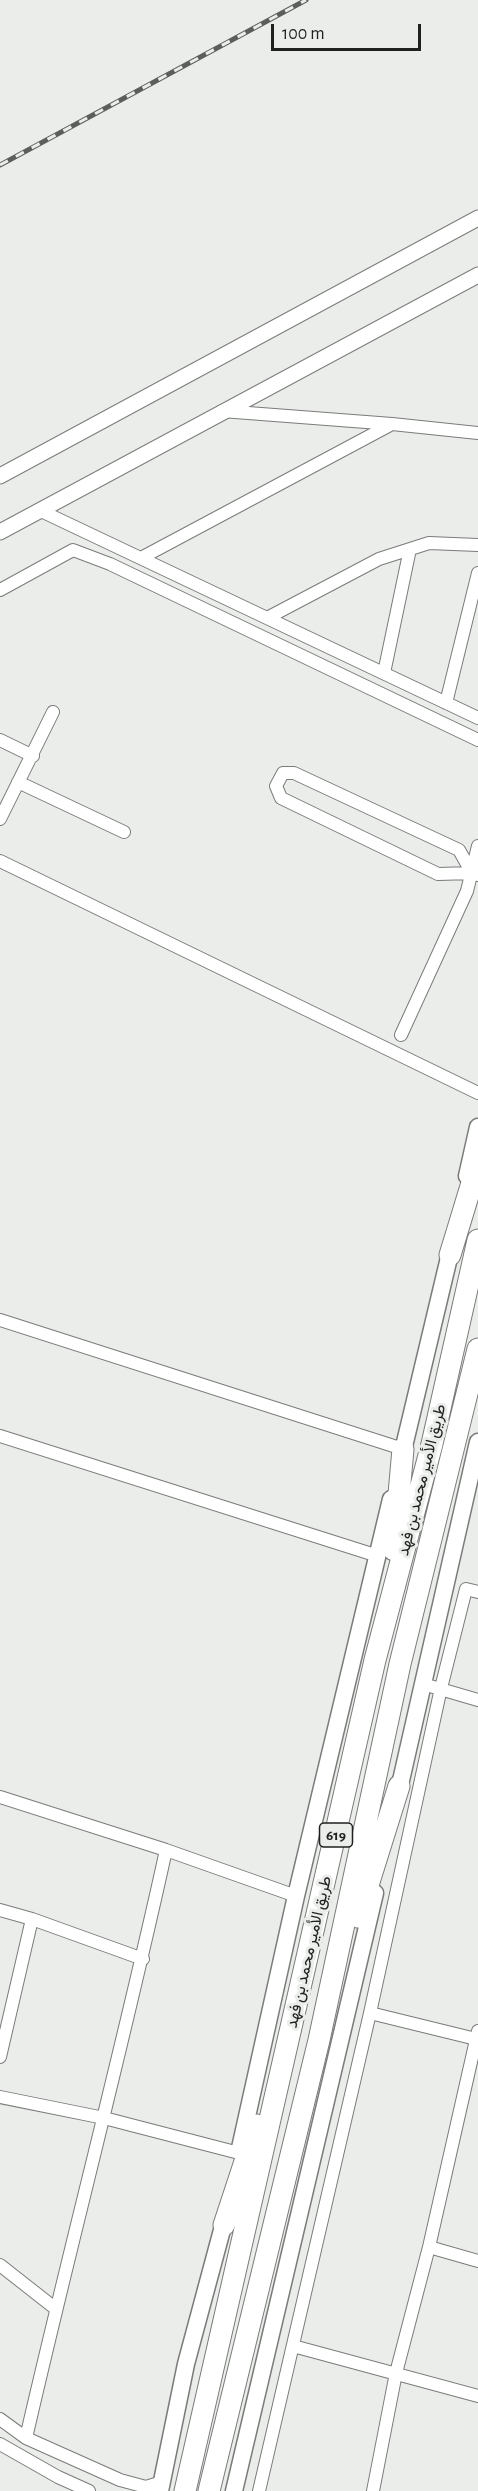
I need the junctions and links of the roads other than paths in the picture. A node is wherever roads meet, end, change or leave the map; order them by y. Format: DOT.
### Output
graph roads {
  1 [pos="478,218"];
  2 [pos="478,275"];
  3 [pos="220,411"];
  4 [pos="392,424"];
  5 [pos="478,433"];
  6 [pos="0,476"];
  7 [pos="39,510"];
  8 [pos="0,532"];
  9 [pos="478,545"];
  10 [pos="410,549"];
  11 [pos="141,558"];
  12 [pos="478,573"];
  13 [pos="0,590"];
  14 [pos="267,618"];
  15 [pos="384,673"];
  16 [pos="446,703"];
  17 [pos="53,712"];
  18 [pos="478,718"];
  19 [pos="0,740"];
  20 [pos="478,740"];
  21 [pos="33,756"];
  22 [pos="18,782"];
  23 [pos="0,819"];
  24 [pos="124,832"];
  25 [pos="478,846"];
  26 [pos="0,861"];
  27 [pos="475,874"];
  28 [pos="401,1035"];
  29 [pos="478,1093"];
  30 [pos="478,1127"];
  31 [pos="478,1163"];
  32 [pos="478,1240"];
  33 [pos="450,1255"];
  34 [pos="0,1320"];
  35 [pos="478,1349"];
  36 [pos="0,1436"];
  37 [pos="478,1442"];
  38 [pos="403,1449"];
  39 [pos="475,1472"];
  40 [pos="378,1556"];
  41 [pos="478,1592"];
  42 [pos="375,1660"];
  43 [pos="423,1684"];
  44 [pos="441,1688"];
  45 [pos="478,1700"];
  46 [pos="399,1786"];
  47 [pos="0,1797"];
  48 [pos="166,1850"];
  49 [pos="296,1896"];
  50 [pos="0,1910"];
  51 [pos="317,1917"];
  52 [pos="32,1919"];
  53 [pos="143,1959"];
  54 [pos="370,2013"];
  55 [pos="477,2035"];
  56 [pos="320,2040"];
  57 [pos="0,2053"];
  58 [pos="0,2097"];
  59 [pos="104,2118"];
  60 [pos="239,2153"];
  61 [pos="224,2225"];
  62 [pos="429,2247"];
  63 [pos="478,2261"];
  64 [pos="0,2265"];
  65 [pos="56,2309"];
  66 [pos="293,2346"];
  67 [pos="396,2373"];
  68 [pos="478,2396"];
  69 [pos="0,2419"];
  70 [pos="26,2438"];
  71 [pos="0,2444"];
  72 [pos="58,2477"];
  73 [pos="123,2486"];
  74 [pos="161,2487"];
  75 [pos="89,2491"];
  76 [pos="98,2491"];
  77 [pos="186,2491"];
  78 [pos="209,2491"];
  79 [pos="234,2491"];
  80 [pos="259,2491"];
  81 [pos="373,2491"];
  1 -- 6 [label="street"];
  2 -- 3 [label="street"];
  3 -- 4 [label="street"];
  3 -- 7 [label="street"];
  4 -- 5 [label="street"];
  4 -- 11 [label="street"];
  7 -- 8 [label="street"];
  7 -- 11 [label="street"];
  9 -- 10 [label="street"];
  10 -- 14 [label="street"];
  10 -- 15 [label="street"];
  11 -- 14 [label="street"];
  12 -- 16 [label="street"];
  13 -- 20 [label="street"];
  14 -- 15 [label="street"];
  15 -- 16 [label="street"];
  16 -- 18 [label="street"];
  17 -- 21 [label="street"];
  19 -- 21 [label="street"];
  21 -- 22 [label="street"];
  22 -- 23 [label="street"];
  22 -- 24 [label="street"];
  25 -- 27 [label="street"];
  26 -- 29 [label="street"];
  27 -- 27 [label="street"];
  27 -- 28 [label="street"];
  30 -- 33 [label="main road"];
  31 -- 33 [label="highway"];
  32 -- 42 [label="highway, طريق الأمير محمد بن فهد / 619"];
  33 -- 38 [label="main road"];
  34 -- 38 [label="street"];
  35 -- 56 [label="highway, طريق الأمير محمد بن فهد / 619"];
  36 -- 40 [label="street"];
  37 -- 39 [label="main road"];
  38 -- 40 [label="main road"];
  38 -- 42 [label="highway"];
  39 -- 43 [label="main road"];
  40 -- 49 [label="main road"];
  41 -- 44 [label="street"];
  42 -- 51 [label="highway, طريق الأمير محمد بن فهد / 619"];
  43 -- 44 [label="street"];
  43 -- 46 [label="main road"];
  44 -- 45 [label="street"];
  44 -- 54 [label="street"];
  46 -- 56 [label="highway"];
  46 -- 79 [label="main road"];
  47 -- 48 [label="street"];
  48 -- 49 [label="street"];
  48 -- 53 [label="street"];
  49 -- 60 [label="main road"];
  50 -- 52 [label="street"];
  51 -- 61 [label="highway"];
  51 -- 77 [label="highway, طريق الأمير محمد بن فهد / 619"];
  52 -- 53 [label="street"];
  52 -- 57 [label="street"];
  53 -- 59 [label="street"];
  54 -- 55 [label="street"];
  54 -- 66 [label="street"];
  55 -- 62 [label="street"];
  56 -- 78 [label="highway, طريق الأمير محمد بن فهد / 619"];
  58 -- 59 [label="street"];
  59 -- 60 [label="street"];
  59 -- 65 [label="street"];
  60 -- 61 [label="main road"];
  61 -- 74 [label="main road"];
  62 -- 63 [label="street"];
  62 -- 67 [label="street"];
  64 -- 65 [label="street"];
  65 -- 70 [label="street"];
  66 -- 67 [label="street"];
  66 -- 80 [label="street"];
  67 -- 68 [label="street"];
  67 -- 81 [label="street"];
  69 -- 70 [label="street"];
  70 -- 73 [label="street"];
  71 -- 72 [label="street"];
  72 -- 75 [label="street"];
  72 -- 76 [label="street"];
  73 -- 74 [label="street"];
}
